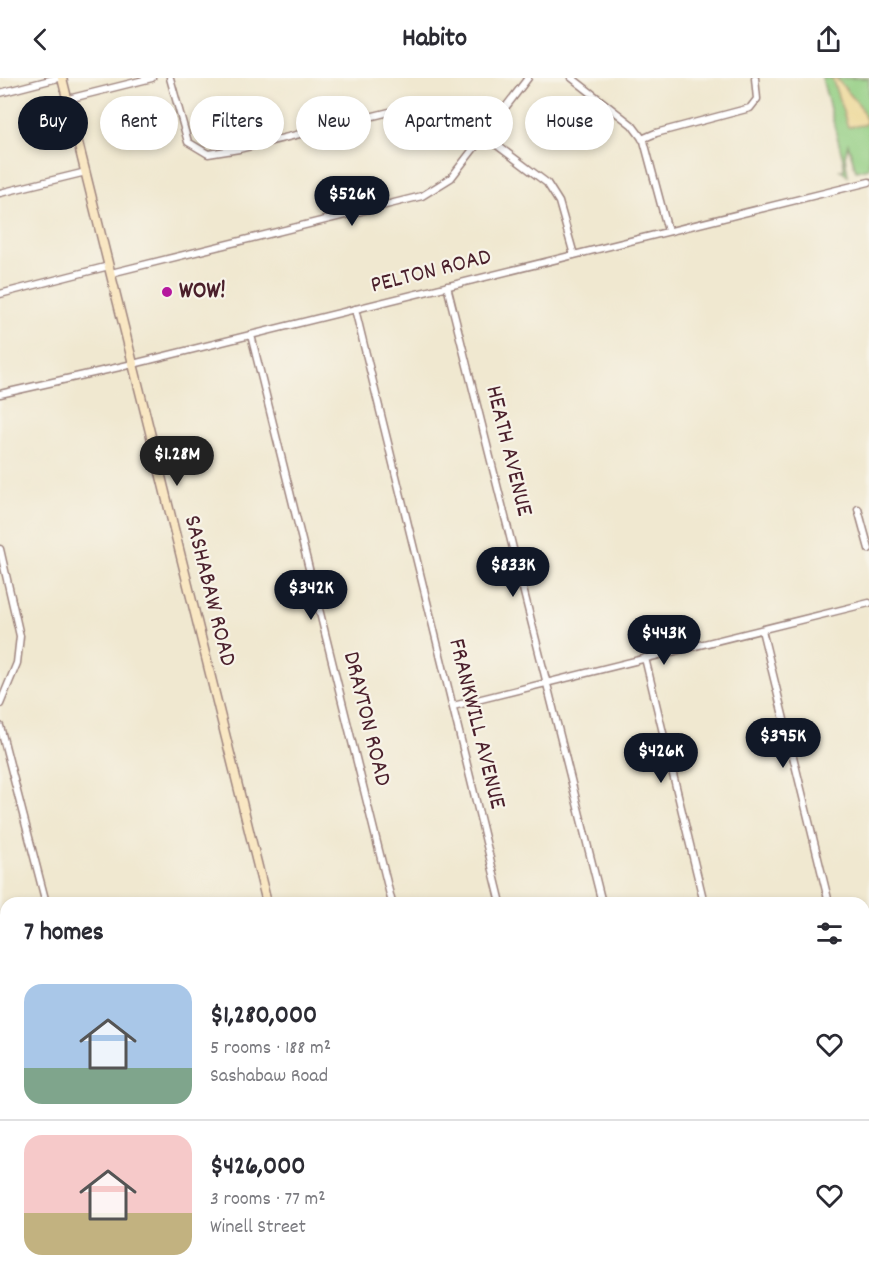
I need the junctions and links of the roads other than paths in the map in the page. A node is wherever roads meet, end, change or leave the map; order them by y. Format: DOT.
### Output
graph roads {
  1 [pos="60,78"];
  2 [pos="152,78"];
  3 [pos="170,78"];
  4 [pos="528,78"];
  5 [pos="572,78"];
  6 [pos="755,78"];
  7 [pos="0,93"];
  8 [pos="68,96"];
  9 [pos="81,96"];
  10 [pos="513,98"];
  11 [pos="383,114"];
  12 [pos="642,139"];
  13 [pos="81,150"];
  14 [pos="473,150"];
  15 [pos="504,150"];
  16 [pos="86,172"];
  17 [pos="869,182"];
  18 [pos="0,193"];
  19 [pos="668,231"];
  20 [pos="574,255"];
  21 [pos="110,270"];
  22 [pos="447,286"];
  23 [pos="0,294"];
  24 [pos="355,309"];
  25 [pos="251,334"];
  26 [pos="134,364"];
  27 [pos="0,394"];
  28 [pos="858,509"];
  29 [pos="0,549"];
  30 [pos="869,549"];
  31 [pos="869,603"];
  32 [pos="762,630"];
  33 [pos="645,658"];
  34 [pos="547,681"];
  35 [pos="0,704"];
  36 [pos="453,705"];
  37 [pos="0,726"];
  38 [pos="44,897"];
  39 [pos="266,897"];
  40 [pos="391,897"];
  41 [pos="500,897"];
  42 [pos="601,897"];
  43 [pos="703,897"];
  44 [pos="828,897"];
  1 -- 7 [label="street"];
  1 -- 8 [label="street, SASHABAW ROAD"];
  2 -- 9 [label="street"];
  3 -- 11 [label="street"];
  4 -- 10 [label="street"];
  5 -- 12 [label="street"];
  6 -- 12 [label="street"];
  12 -- 19 [label="street"];
  13 -- 16 [label="street, SASHABAW ROAD"];
  14 -- 21 [label="street"];
  15 -- 20 [label="street"];
  16 -- 18 [label="street"];
  16 -- 21 [label="street, SASHABAW ROAD"];
  17 -- 19 [label="street, PELTON ROAD"];
  19 -- 20 [label="street, PELTON ROAD"];
  20 -- 22 [label="street, PELTON ROAD"];
  21 -- 23 [label="street"];
  21 -- 26 [label="street, SASHABAW ROAD"];
  22 -- 24 [label="street, PELTON ROAD"];
  22 -- 34 [label="street, HEATH AVENUE"];
  24 -- 25 [label="street, PELTON ROAD"];
  24 -- 36 [label="street, FRANKWILL AVENUE"];
  25 -- 26 [label="street, PELTON ROAD"];
  25 -- 40 [label="street, DRAYTON ROAD"];
  26 -- 27 [label="street, PELTON ROAD"];
  26 -- 39 [label="street, SASHABAW ROAD"];
  28 -- 30 [label="street"];
  29 -- 35 [label="street"];
  31 -- 32 [label="street"];
  32 -- 33 [label="street"];
  32 -- 44 [label="street"];
  33 -- 34 [label="street"];
  33 -- 43 [label="street"];
  34 -- 36 [label="street"];
  34 -- 42 [label="street, HEATH AVENUE"];
  36 -- 41 [label="street, FRANKWILL AVENUE"];
  37 -- 38 [label="street"];
}
